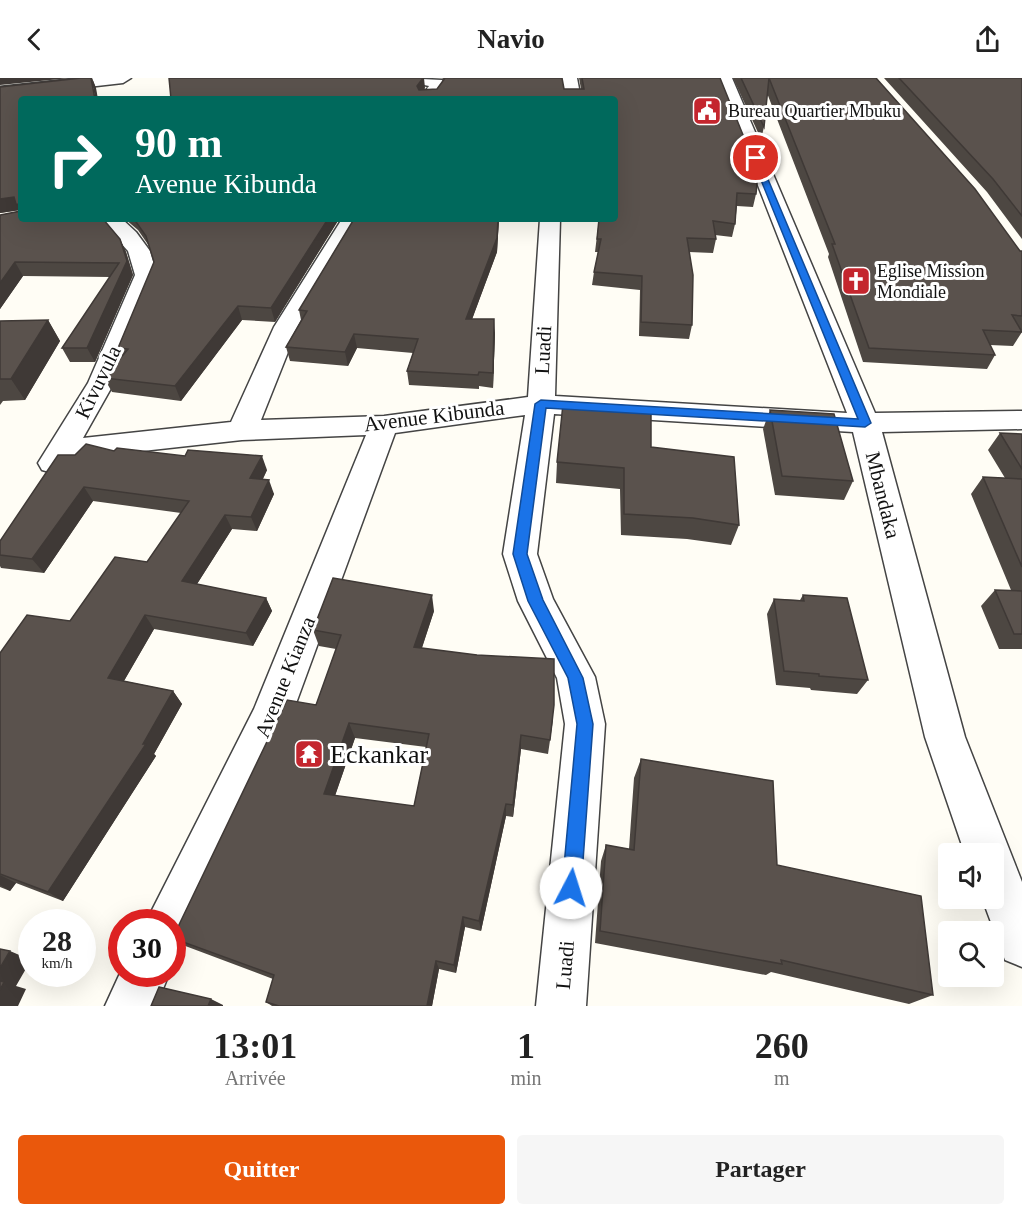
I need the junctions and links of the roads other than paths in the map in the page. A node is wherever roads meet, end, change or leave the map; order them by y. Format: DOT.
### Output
graph roads {
  1 [pos="123,78"];
  2 [pos="410,78"];
  3 [pos="569,78"];
  4 [pos="724,78"];
  5 [pos="104,79"];
  6 [pos="0,92"];
  7 [pos="103,96"];
  8 [pos="430,96"];
  9 [pos="572,96"];
  10 [pos="113,222"];
  11 [pos="350,222"];
  12 [pos="550,222"];
  13 [pos="541,404"];
  14 [pos="1022,420"];
  15 [pos="865,423"];
  16 [pos="384,425"];
  17 [pos="242,430"];
  18 [pos="62,450"];
  19 [pos="37,487"];
  20 [pos="984,843"];
  21 [pos="1004,895"];
  22 [pos="176,909"];
  23 [pos="1022,943"];
  24 [pos="139,987"];
  25 [pos="130,1006"];
  26 [pos="561,1006"];
  1 -- 5 [label="street"];
  2 -- 8 [label="street"];
  3 -- 9 [label="street"];
  4 -- 15 [label="street, Mbandaka"];
  5 -- 6 [label="street"];
  5 -- 7 [label="street"];
  10 -- 18 [label="street, Kivuvula"];
  11 -- 17 [label="street"];
  12 -- 13 [label="street, Luadi"];
  13 -- 15 [label="street, Avenue Kibunda"];
  13 -- 16 [label="street, Avenue Kibunda"];
  13 -- 26 [label="street, Luadi"];
  14 -- 15 [label="street, Avenue Kibunda"];
  15 -- 20 [label="street, Mbandaka"];
  16 -- 17 [label="street, Avenue Kibunda"];
  16 -- 22 [label="street, Avenue Kianza"];
  17 -- 18 [label="street, Avenue Kibunda"];
  18 -- 19 [label="street, Kivuvula"];
  21 -- 23 [label="street"];
  24 -- 25 [label="street"];
}
